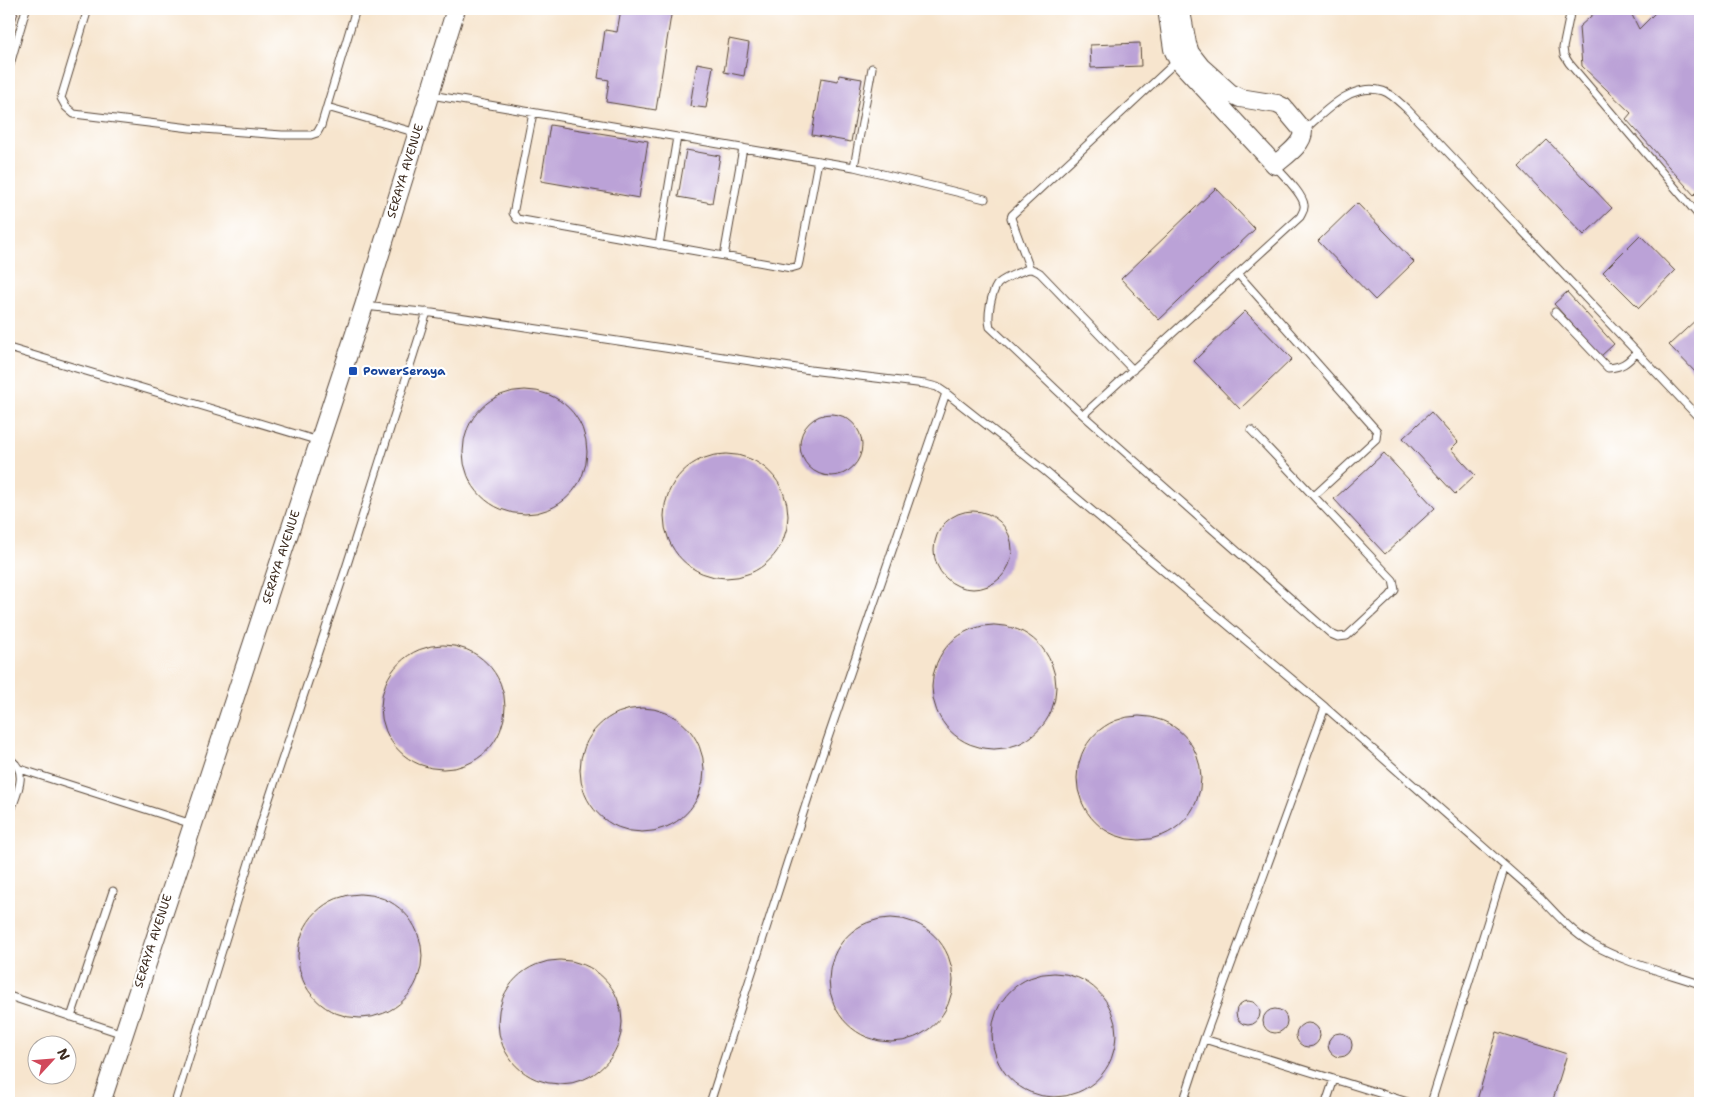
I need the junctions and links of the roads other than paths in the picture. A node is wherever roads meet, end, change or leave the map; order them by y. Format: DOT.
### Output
graph roads {
  1 [pos="26,9"];
  2 [pos="88,9"];
  3 [pos="356,9"];
  4 [pos="456,9"];
  5 [pos="1167,9"];
  6 [pos="1182,9"];
  7 [pos="1571,9"];
  8 [pos="1178,60"];
  9 [pos="9,68"];
  10 [pos="872,68"];
  11 [pos="429,95"];
  12 [pos="327,106"];
  13 [pos="533,113"];
  14 [pos="1303,131"];
  15 [pos="417,133"];
  16 [pos="677,137"];
  17 [pos="743,148"];
  18 [pos="818,161"];
  19 [pos="1275,165"];
  20 [pos="854,167"];
  21 [pos="985,199"];
  22 [pos="1700,217"];
  23 [pos="659,245"];
  24 [pos="724,256"];
  25 [pos="1030,269"];
  26 [pos="1238,274"];
  27 [pos="364,306"];
  28 [pos="427,312"];
  29 [pos="1555,312"];
  30 [pos="9,348"];
  31 [pos="1636,353"];
  32 [pos="1133,370"];
  33 [pos="946,393"];
  34 [pos="1082,416"];
  35 [pos="1700,419"];
  36 [pos="1251,430"];
  37 [pos="319,442"];
  38 [pos="1314,496"];
  39 [pos="1325,707"];
  40 [pos="9,759"];
  41 [pos="20,770"];
  42 [pos="9,816"];
  43 [pos="192,824"];
  44 [pos="1505,866"];
  45 [pos="112,891"];
  46 [pos="1700,984"];
  47 [pos="9,996"];
  48 [pos="71,1017"];
  49 [pos="123,1034"];
  50 [pos="1204,1039"];
  51 [pos="1334,1080"];
  52 [pos="101,1103"];
  53 [pos="175,1103"];
  54 [pos="710,1103"];
  55 [pos="1183,1103"];
  56 [pos="1326,1103"];
  57 [pos="1411,1103"];
  58 [pos="1431,1103"];
  1 -- 9 [label="lane"];
  2 -- 12 [label="lane"];
  3 -- 12 [label="lane"];
  4 -- 11 [label="street, SERAYA AVENUE"];
  5 -- 8 [label="street"];
  6 -- 14 [label="street"];
  7 -- 22 [label="lane"];
  8 -- 19 [label="street"];
  8 -- 25 [label="lane"];
  10 -- 20 [label="lane"];
  11 -- 13 [label="lane"];
  11 -- 15 [label="street, SERAYA AVENUE"];
  12 -- 15 [label="lane"];
  13 -- 16 [label="lane"];
  13 -- 23 [label="lane"];
  14 -- 19 [label="street"];
  14 -- 31 [label="lane"];
  15 -- 27 [label="street, SERAYA AVENUE"];
  16 -- 17 [label="lane"];
  16 -- 23 [label="lane"];
  17 -- 18 [label="lane"];
  17 -- 24 [label="lane"];
  18 -- 20 [label="lane"];
  18 -- 24 [label="lane"];
  19 -- 26 [label="lane"];
  20 -- 21 [label="lane"];
  23 -- 24 [label="lane"];
  25 -- 32 [label="lane"];
  25 -- 34 [label="lane"];
  26 -- 32 [label="lane"];
  26 -- 38 [label="lane"];
  27 -- 28 [label="lane"];
  27 -- 37 [label="street, SERAYA AVENUE"];
  28 -- 33 [label="lane"];
  28 -- 53 [label="lane"];
  29 -- 31 [label="lane"];
  30 -- 37 [label="lane"];
  31 -- 35 [label="lane"];
  32 -- 34 [label="lane"];
  33 -- 39 [label="lane"];
  33 -- 54 [label="lane"];
  34 -- 38 [label="lane"];
  36 -- 38 [label="lane"];
  37 -- 43 [label="street, SERAYA AVENUE"];
  39 -- 44 [label="lane"];
  39 -- 50 [label="lane"];
  40 -- 41 [label="lane"];
  41 -- 42 [label="lane"];
  41 -- 43 [label="lane"];
  43 -- 49 [label="street, SERAYA AVENUE"];
  44 -- 46 [label="lane"];
  44 -- 58 [label="lane"];
  45 -- 48 [label="lane"];
  47 -- 48 [label="lane"];
  48 -- 49 [label="lane"];
  49 -- 52 [label="street, SERAYA AVENUE"];
  50 -- 51 [label="lane"];
  50 -- 55 [label="lane"];
  51 -- 56 [label="lane"];
  51 -- 57 [label="lane"];
}
